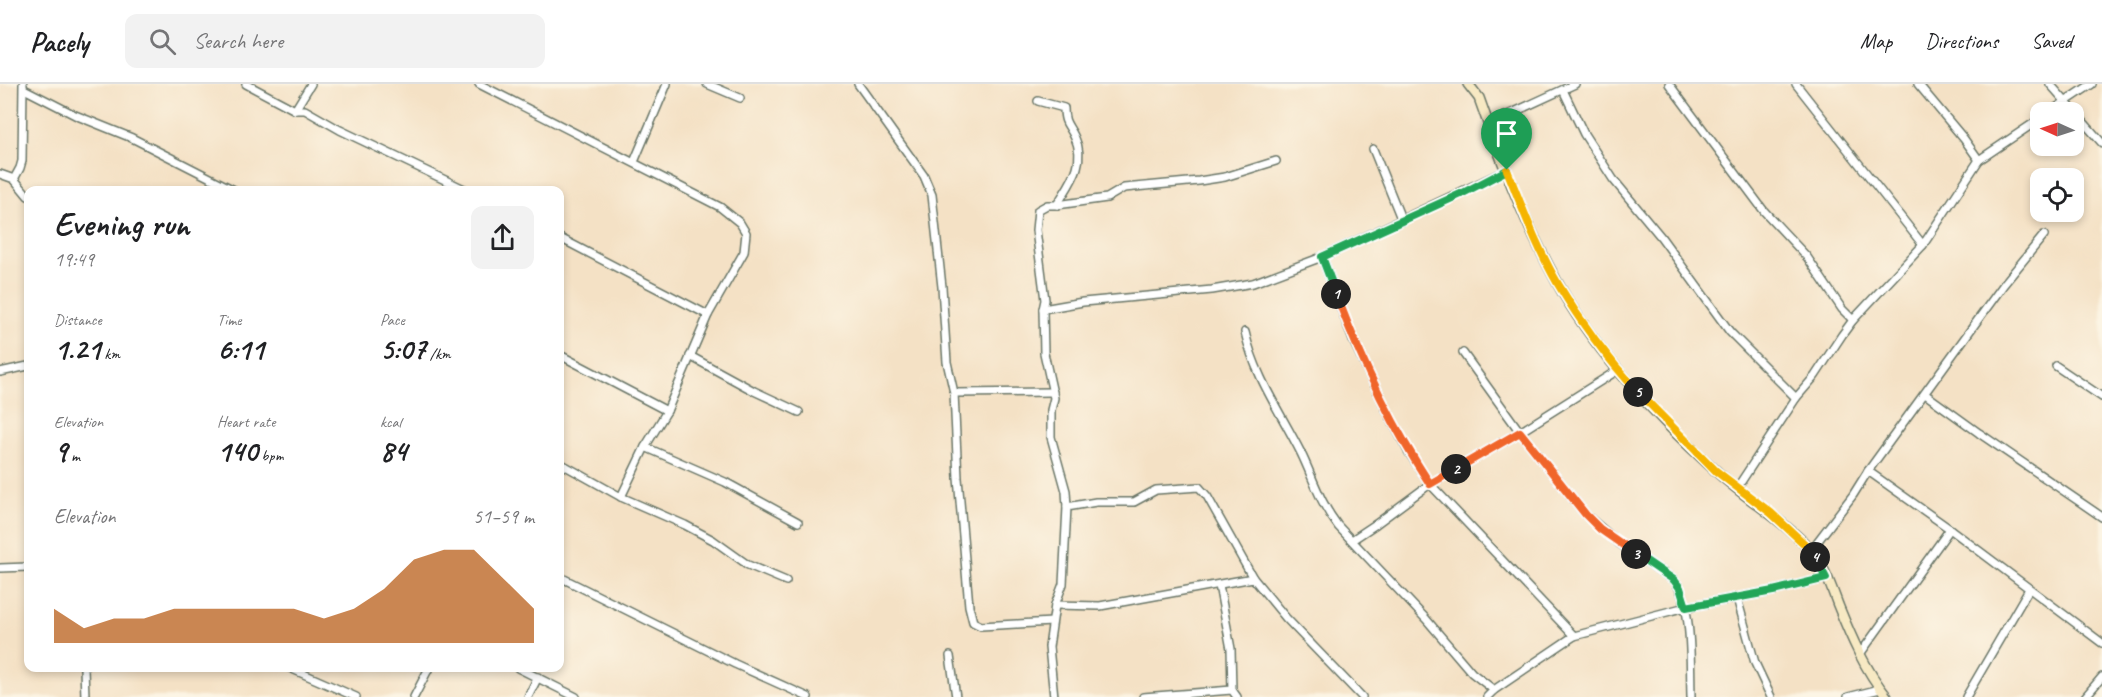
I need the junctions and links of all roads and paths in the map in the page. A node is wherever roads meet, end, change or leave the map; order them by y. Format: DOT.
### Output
graph roads {
  1 [pos="246,84"];
  2 [pos="311,84"];
  3 [pos="479,84"];
  4 [pos="667,84"];
  5 [pos="706,84"];
  6 [pos="858,84"];
  7 [pos="1468,84"];
  8 [pos="1575,84"];
  9 [pos="1669,84"];
  10 [pos="1796,84"];
  11 [pos="1918,84"];
  12 [pos="2050,84"];
  13 [pos="2092,84"];
  14 [pos="23,86"];
  15 [pos="1563,90"];
  16 [pos="740,98"];
  17 [pos="1038,101"];
  18 [pos="2065,102"];
  19 [pos="295,110"];
  20 [pos="2084,123"];
  21 [pos="1488,124"];
  22 [pos="2030,126"];
  23 [pos="2102,143"];
  24 [pos="1372,149"];
  25 [pos="1979,160"];
  26 [pos="1276,161"];
  27 [pos="634,162"];
  28 [pos="1507,170"];
  29 [pos="0,174"];
  30 [pos="14,179"];
  31 [pos="226,186"];
  32 [pos="458,186"];
  33 [pos="24,191"];
  34 [pos="1057,205"];
  35 [pos="1402,221"];
  36 [pos="2044,235"];
  37 [pos="564,240"];
  38 [pos="1923,244"];
  39 [pos="1322,257"];
  40 [pos="1043,309"];
  41 [pos="708,315"];
  42 [pos="1853,320"];
  43 [pos="1245,333"];
  44 [pos="1463,353"];
  45 [pos="690,356"];
  46 [pos="564,357"];
  47 [pos="2056,366"];
  48 [pos="24,367"];
  49 [pos="1618,370"];
  50 [pos="0,372"];
  51 [pos="1053,392"];
  52 [pos="954,393"];
  53 [pos="1925,394"];
  54 [pos="2102,397"];
  55 [pos="1796,398"];
  56 [pos="667,411"];
  57 [pos="799,412"];
  58 [pos="1520,432"];
  59 [pos="645,447"];
  60 [pos="564,467"];
  61 [pos="1868,471"];
  62 [pos="1430,484"];
  63 [pos="1737,488"];
  64 [pos="621,497"];
  65 [pos="1067,507"];
  66 [pos="2102,517"];
  67 [pos="798,522"];
  68 [pos="1950,529"];
  69 [pos="1352,540"];
  70 [pos="1811,550"];
  71 [pos="24,567"];
  72 [pos="0,568"];
  73 [pos="1253,578"];
  74 [pos="1826,578"];
  75 [pos="564,579"];
  76 [pos="786,580"];
  77 [pos="1219,585"];
  78 [pos="2029,589"];
  79 [pos="1737,598"];
  80 [pos="1055,605"];
  81 [pos="1686,607"];
  82 [pos="1052,622"];
  83 [pos="1574,636"];
  84 [pos="2102,643"];
  85 [pos="1860,654"];
  86 [pos="950,656"];
  87 [pos="84,672"];
  88 [pos="299,672"];
  89 [pos="427,672"];
  90 [pos="527,672"];
  91 [pos="2102,676"];
  92 [pos="538,677"];
  93 [pos="1880,688"];
  94 [pos="1232,690"];
  95 [pos="1494,690"];
  96 [pos="85,697"];
  97 [pos="356,697"];
  98 [pos="414,697"];
  99 [pos="528,697"];
  100 [pos="576,697"];
  101 [pos="808,697"];
  102 [pos="956,697"];
  103 [pos="1054,697"];
  104 [pos="1143,697"];
  105 [pos="1237,697"];
  106 [pos="1362,697"];
  107 [pos="1487,697"];
  108 [pos="1691,697"];
  109 [pos="1771,697"];
  110 [pos="1848,697"];
  111 [pos="1887,697"];
  112 [pos="1966,697"];
  113 [pos="2085,697"];
  1 -- 19 [label="street"];
  2 -- 19 [label="street"];
  3 -- 27 [label="street"];
  4 -- 27 [label="street"];
  5 -- 16 [label="street"];
  6 -- 52 [label="street"];
  7 -- 21 [label="street"];
  8 -- 15 [label="street"];
  9 -- 42 [label="street"];
  10 -- 38 [label="street"];
  11 -- 25 [label="street"];
  12 -- 18 [label="street"];
  13 -- 18 [label="street"];
  14 -- 30 [label="street"];
  14 -- 31 [label="street"];
  15 -- 21 [label="street"];
  15 -- 55 [label="street"];
  17 -- 34 [label="street"];
  19 -- 32 [label="street"];
  20 -- 23 [label="street"];
  21 -- 28 [label="street"];
  22 -- 25 [label="street"];
  24 -- 35 [label="street"];
  25 -- 38 [label="street"];
  26 -- 34 [label="street"];
  27 -- 41 [label="street"];
  28 -- 35 [label="street"];
  28 -- 49 [label="street"];
  29 -- 30 [label="street"];
  30 -- 33 [label="street"];
  34 -- 40 [label="street"];
  35 -- 39 [label="street"];
  36 -- 53 [label="street"];
  37 -- 41 [label="street"];
  38 -- 42 [label="street"];
  39 -- 40 [label="street"];
  39 -- 62 [label="street"];
  40 -- 51 [label="street"];
  41 -- 45 [label="street"];
  42 -- 55 [label="street"];
  43 -- 69 [label="street"];
  44 -- 58 [label="street"];
  45 -- 56 [label="street"];
  45 -- 57 [label="street"];
  46 -- 56 [label="street"];
  47 -- 54 [label="street"];
  48 -- 50 [label="street"];
  49 -- 58 [label="street"];
  49 -- 63 [label="street"];
  51 -- 52 [label="street"];
  51 -- 65 [label="street"];
  52 -- 82 [label="street"];
  53 -- 61 [label="street"];
  53 -- 66 [label="street"];
  55 -- 63 [label="street"];
  56 -- 59 [label="street"];
  58 -- 62 [label="street"];
  58 -- 81 [label="street"];
  59 -- 64 [label="street"];
  59 -- 67 [label="street"];
  60 -- 64 [label="street"];
  61 -- 68 [label="street"];
  61 -- 70 [label="street"];
  62 -- 69 [label="street"];
  62 -- 83 [label="street"];
  63 -- 70 [label="street"];
  64 -- 76 [label="street"];
  65 -- 73 [label="street"];
  65 -- 80 [label="street"];
  68 -- 78 [label="street"];
  68 -- 85 [label="street"];
  69 -- 95 [label="street"];
  70 -- 74 [label="street"];
  71 -- 72 [label="street"];
  73 -- 77 [label="street"];
  73 -- 106 [label="street"];
  74 -- 79 [label="street"];
  74 -- 85 [label="street"];
  75 -- 101 [label="street"];
  77 -- 80 [label="street"];
  77 -- 94 [label="street"];
  78 -- 84 [label="street"];
  78 -- 112 [label="street"];
  79 -- 81 [label="street"];
  79 -- 109 [label="street"];
  80 -- 82 [label="street"];
  81 -- 83 [label="street"];
  81 -- 108 [label="street"];
  82 -- 103 [label="street"];
  83 -- 95 [label="street"];
  85 -- 93 [label="street"];
  86 -- 102 [label="street"];
  87 -- 96 [label="street"];
  88 -- 97 [label="street"];
  89 -- 98 [label="street"];
  90 -- 92 [label="street"];
  91 -- 113 [label="street"];
  92 -- 99 [label="street"];
  92 -- 100 [label="street"];
  93 -- 110 [label="street"];
  93 -- 111 [label="street"];
  94 -- 104 [label="street"];
  94 -- 105 [label="street"];
  95 -- 107 [label="street"];
}
